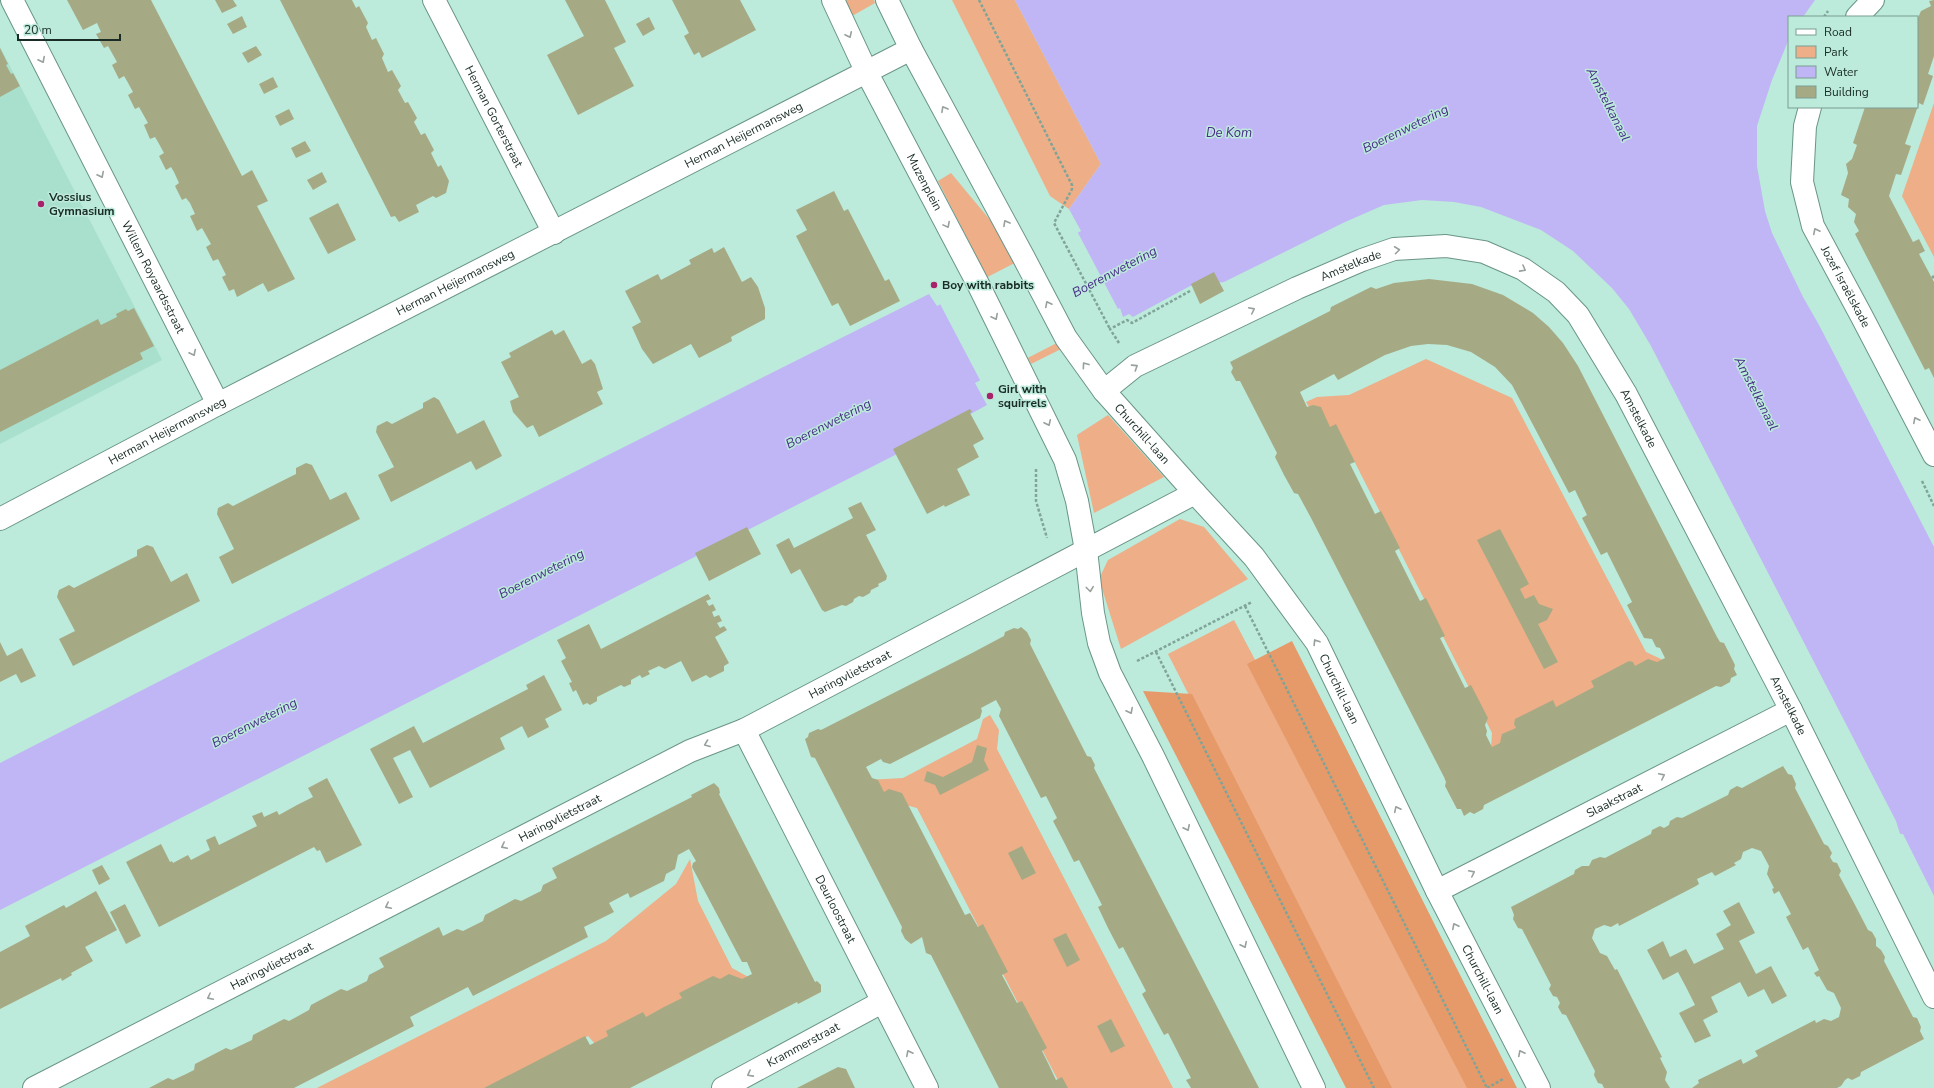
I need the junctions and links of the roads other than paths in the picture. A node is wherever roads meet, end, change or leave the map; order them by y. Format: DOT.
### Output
graph roads {
  1 [pos="12,0"];
  2 [pos="434,0"];
  3 [pos="833,0"];
  4 [pos="887,0"];
  5 [pos="1873,0"];
  6 [pos="1858,16"];
  7 [pos="911,49"];
  8 [pos="867,73"];
  9 [pos="1810,108"];
  10 [pos="554,233"];
  11 [pos="1104,391"];
  12 [pos="218,404"];
  13 [pos="1934,455"];
  14 [pos="1195,494"];
  15 [pos="0,519"];
  16 [pos="1086,550"];
  17 [pos="1792,710"];
  18 [pos="744,730"];
  19 [pos="1437,891"];
  20 [pos="1934,997"];
  21 [pos="882,1002"];
  22 [pos="34,1088"];
  23 [pos="723,1088"];
  24 [pos="927,1088"];
  25 [pos="1314,1088"];
  26 [pos="1539,1088"];
  1 -- 12 [label="street, Willem Royaardsstraat, one-way"];
  2 -- 10 [label="street, Herman Gorterstraat"];
  3 -- 8 [label="street, Muzenplein, one-way"];
  4 -- 7 [label="street"];
  5 -- 6 [label="street"];
  7 -- 8 [label="street, Herman Heijermansweg"];
  11 -- 7 [label="street, Churchill-laan, one-way"];
  8 -- 10 [label="street, Herman Heijermansweg"];
  8 -- 16 [label="street, Muzenplein, one-way"];
  13 -- 9 [label="street, Jozef Israëlskade, one-way"];
  10 -- 12 [label="street, Herman Heijermansweg"];
  11 -- 14 [label="street, Churchill-laan"];
  11 -- 17 [label="street, Amstelkade, one-way"];
  12 -- 15 [label="street, Herman Heijermansweg"];
  14 -- 16 [label="street, Haringvlietstraat"];
  19 -- 14 [label="street, Churchill-laan, one-way"];
  16 -- 18 [label="street, Haringvlietstraat"];
  16 -- 25 [label="street, one-way"];
  19 -- 17 [label="street, Slaakstraat, one-way"];
  17 -- 20 [label="street, Amstelkade"];
  18 -- 21 [label="street, Deurloostraat"];
  18 -- 22 [label="street, Haringvlietstraat, one-way"];
  26 -- 19 [label="street, Churchill-laan, one-way"];
  21 -- 23 [label="street, Krammerstraat, one-way"];
  24 -- 21 [label="street, Deurloostraat, one-way"];
}
